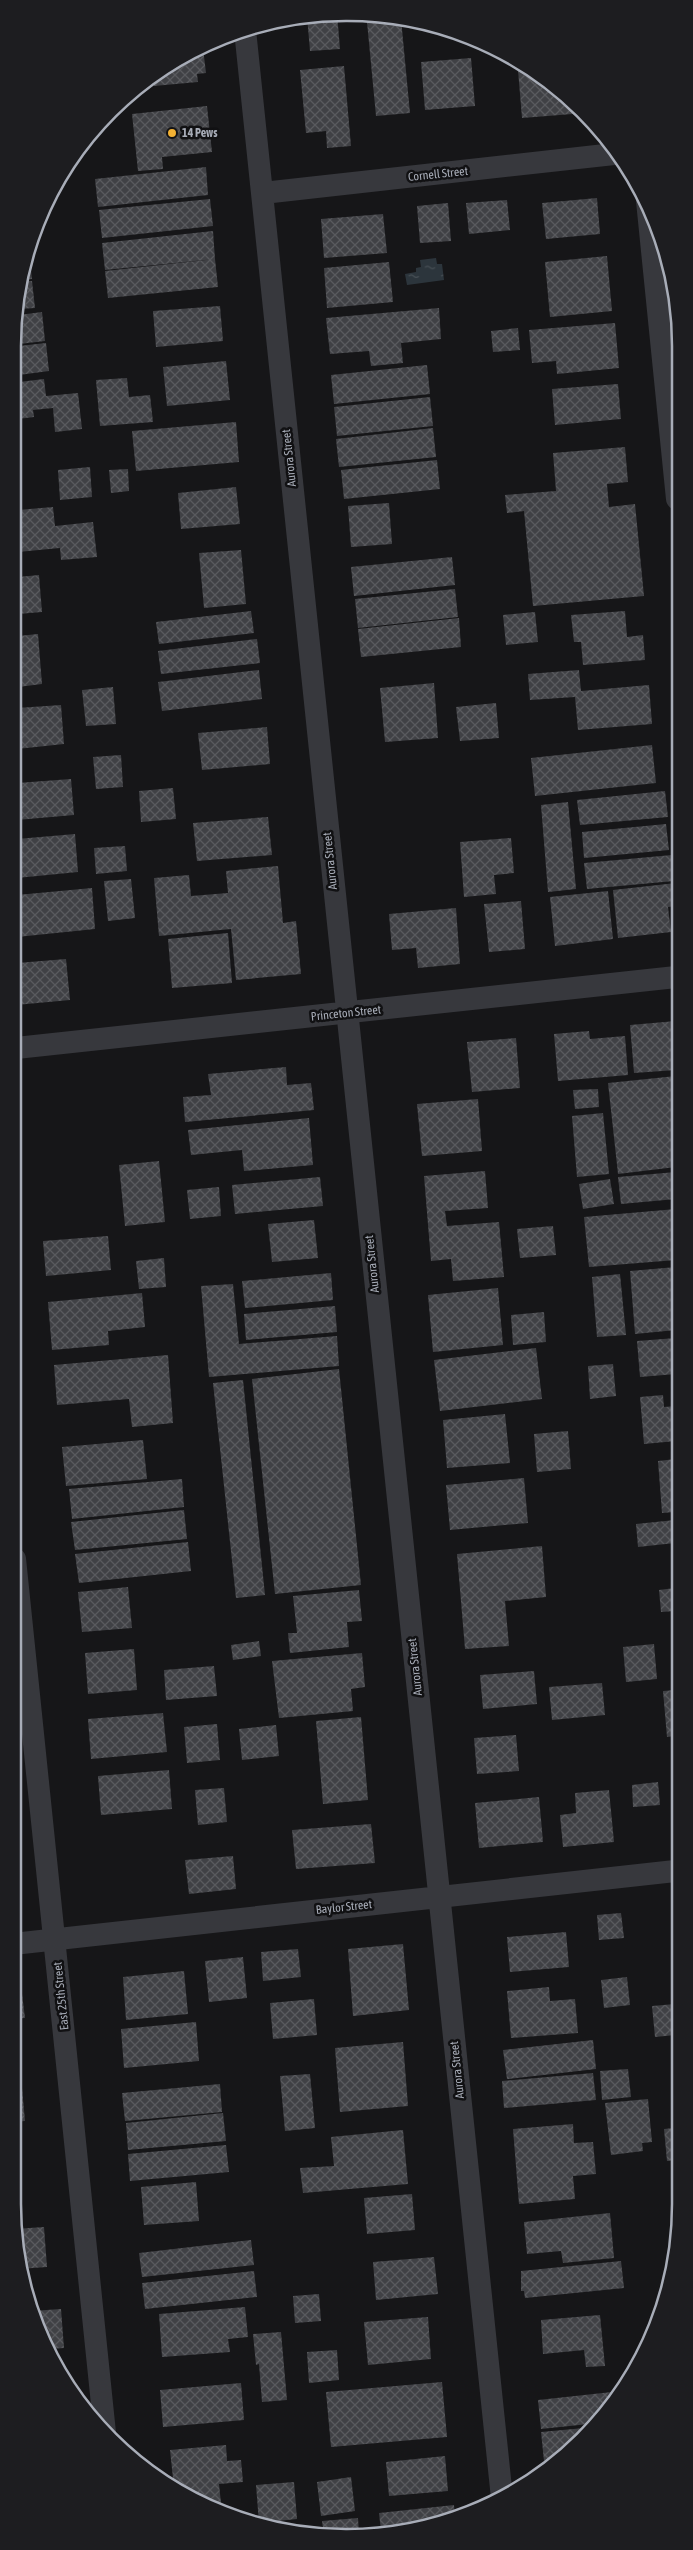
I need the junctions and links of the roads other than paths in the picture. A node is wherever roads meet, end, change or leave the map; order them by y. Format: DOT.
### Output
graph roads {
  1 [pos="246,38"];
  2 [pos="609,155"];
  3 [pos="263,193"];
  4 [pos="650,230"];
  5 [pos="672,449"];
  6 [pos="672,977"];
  7 [pos="346,1013"];
  8 [pos="21,1047"];
  9 [pos="21,1616"];
  10 [pos="672,1871"];
  11 [pos="439,1897"];
  12 [pos="55,1939"];
  13 [pos="21,1943"];
  14 [pos="104,2420"];
  15 [pos="501,2489"];
  1 -- 3 [label="street, Aurora Street"];
  2 -- 3 [label="street, Cornell Street"];
  3 -- 7 [label="street, Aurora Street"];
  4 -- 5 [label="street"];
  6 -- 7 [label="street, Princeton Street"];
  7 -- 8 [label="street, Princeton Street"];
  7 -- 11 [label="street, Aurora Street"];
  9 -- 12 [label="street, East 25th Street"];
  10 -- 11 [label="street, Baylor Street"];
  11 -- 12 [label="street, Baylor Street"];
  11 -- 15 [label="street, Aurora Street"];
  12 -- 13 [label="street, Baylor Street"];
  12 -- 14 [label="street, East 25th Street"];
}
